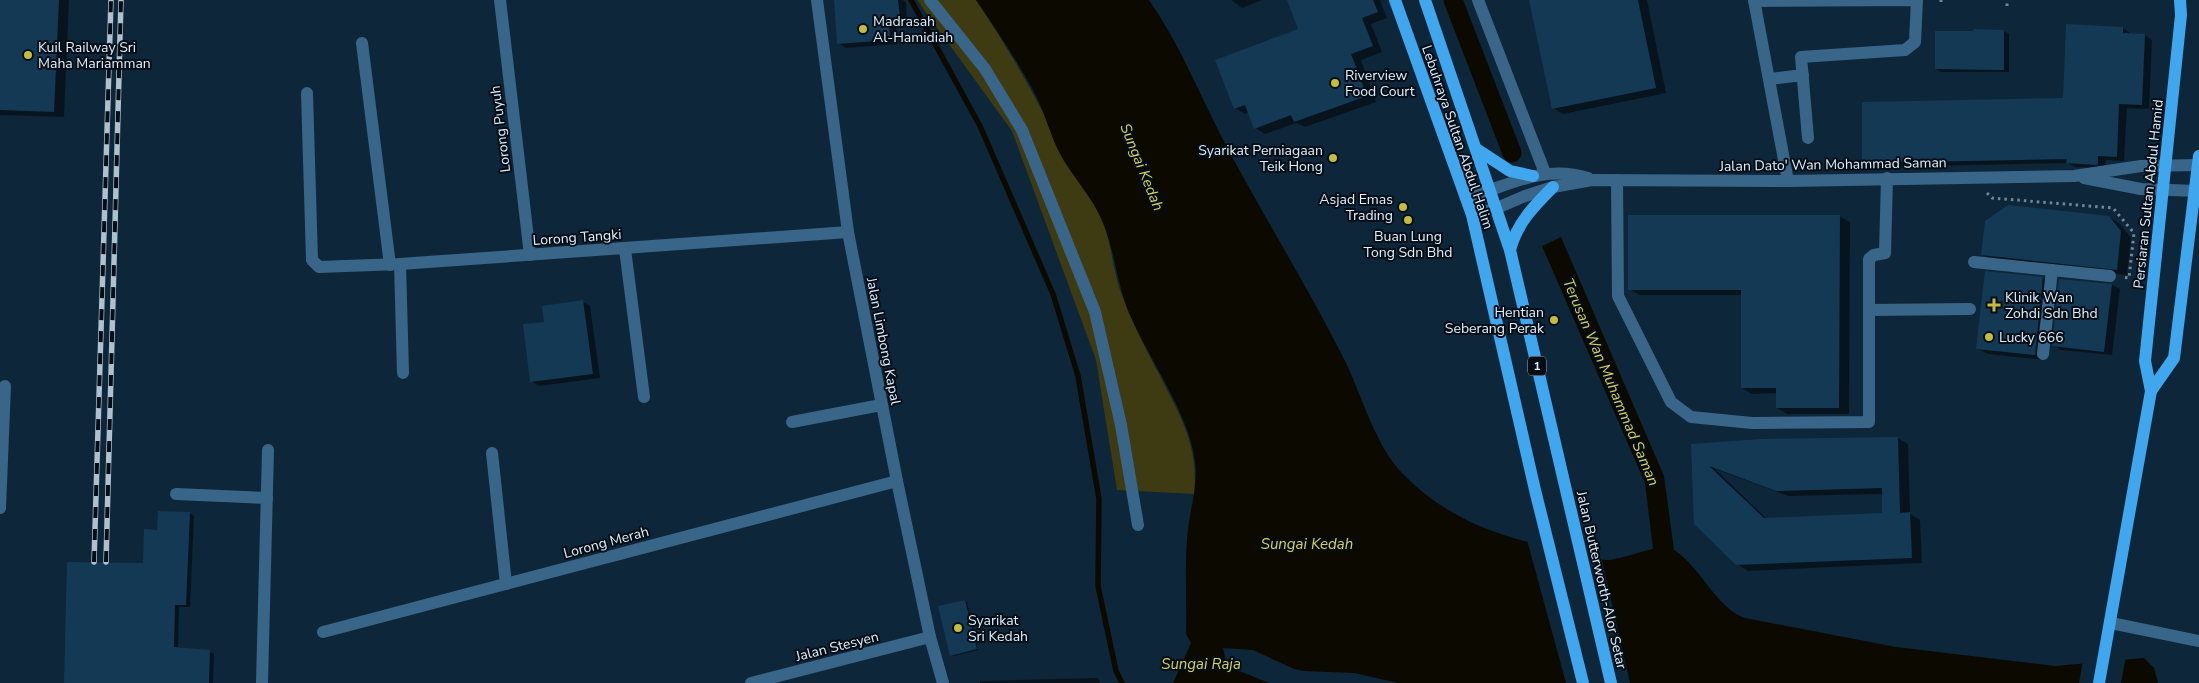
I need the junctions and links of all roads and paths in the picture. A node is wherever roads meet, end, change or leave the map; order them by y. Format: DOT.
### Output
graph roads {
  1 [pos="500,0"];
  2 [pos="817,0"];
  3 [pos="930,0"];
  4 [pos="1395,0"];
  5 [pos="1425,0"];
  6 [pos="1478,0"];
  7 [pos="1754,0"];
  8 [pos="1917,0"];
  9 [pos="2007,0"];
  10 [pos="2180,0"];
  11 [pos="2007,6"];
  12 [pos="362,43"];
  13 [pos="1803,75"];
  14 [pos="1770,79"];
  15 [pos="307,93"];
  16 [pos="1808,138"];
  17 [pos="1478,150"];
  18 [pos="2199,162"];
  19 [pos="2166,165"];
  20 [pos="1539,174"];
  21 [pos="2074,176"];
  22 [pos="1887,178"];
  23 [pos="1592,180"];
  24 [pos="1617,180"];
  25 [pos="1788,181"];
  26 [pos="1553,187"];
  27 [pos="1491,190"];
  28 [pos="2163,190"];
  29 [pos="2197,190"];
  30 [pos="1985,191"];
  31 [pos="1466,198"];
  32 [pos="1497,208"];
  33 [pos="1472,215"];
  34 [pos="848,232"];
  35 [pos="625,249"];
  36 [pos="1510,250"];
  37 [pos="530,255"];
  38 [pos="1974,262"];
  39 [pos="395,264"];
  40 [pos="2052,270"];
  41 [pos="2110,276"];
  42 [pos="1970,309"];
  43 [pos="1869,310"];
  44 [pos="2043,354"];
  45 [pos="403,372"];
  46 [pos="5,386"];
  47 [pos="2151,391"];
  48 [pos="644,397"];
  49 [pos="881,405"];
  50 [pos="792,422"];
  51 [pos="268,450"];
  52 [pos="492,453"];
  53 [pos="897,481"];
  54 [pos="1564,483"];
  55 [pos="176,494"];
  56 [pos="267,498"];
  57 [pos="0,508"];
  58 [pos="1138,525"];
  59 [pos="506,584"];
  60 [pos="2111,623"];
  61 [pos="323,632"];
  62 [pos="930,638"];
  63 [pos="2199,641"];
  64 [pos="262,683"];
  65 [pos="751,683"];
  66 [pos="943,683"];
  67 [pos="1582,683"];
  68 [pos="1611,683"];
  69 [pos="2099,683"];
  1 -- 37 [label="street, Lorong Puyuh"];
  2 -- 34 [label="street, Jalan Limbong Kapal"];
  3 -- 58 [label="street"];
  4 -- 31 [label="main road, Lebuhraya Sultan Abdul Halim / 1"];
  5 -- 17 [label="main road, Lebuhraya Sultan Abdul Halim / 1"];
  6 -- 20 [label="street"];
  7 -- 8 [label="street"];
  7 -- 14 [label="street"];
  8 -- 13 [label="street"];
  9 -- 11 [label="path"];
  10 -- 19 [label="main road, Persiaran Sultan Abdul Hamid"];
  12 -- 39 [label="street"];
  13 -- 14 [label="street"];
  13 -- 16 [label="street"];
  14 -- 25 [label="street"];
  15 -- 39 [label="street, Lorong Tangki"];
  17 -- 20 [label="main road"];
  17 -- 27 [label="main road, Lebuhraya Sultan Abdul Halim / 1"];
  18 -- 19 [label="street, Jalan Dato' Wan Mohammad Saman"];
  18 -- 29 [label="main road, Persiaran Sultan Abdul Hamid"];
  19 -- 21 [label="street, Jalan Dato' Wan Mohammad Saman"];
  19 -- 28 [label="main road, Persiaran Sultan Abdul Hamid"];
  20 -- 23 [label="street, Jalan Dato' Wan Mohammad Saman"];
  20 -- 27 [label="street, Jalan Dato' Wan Mohammad Saman"];
  21 -- 22 [label="street, Jalan Dato' Wan Mohammad Saman"];
  21 -- 28 [label="street, Jalan Dato' Wan Mohammad Saman"];
  22 -- 25 [label="street, Jalan Dato' Wan Mohammad Saman"];
  22 -- 43 [label="street"];
  23 -- 24 [label="street, Jalan Dato' Wan Mohammad Saman"];
  23 -- 26 [label="street, Jalan Dato' Wan Mohammad Saman"];
  24 -- 25 [label="street, Jalan Dato' Wan Mohammad Saman"];
  24 -- 43 [label="street"];
  26 -- 32 [label="street, Jalan Dato' Wan Mohammad Saman"];
  26 -- 36 [label="main road"];
  27 -- 31 [label="street, Jalan Dato' Wan Mohammad Saman"];
  27 -- 32 [label="main road, Lebuhraya Sultan Abdul Halim / 1"];
  28 -- 29 [label="street, Jalan Dato' Wan Mohammad Saman"];
  28 -- 47 [label="main road, Persiaran Sultan Abdul Hamid"];
  29 -- 47 [label="main road, Persiaran Sultan Abdul Hamid"];
  30 -- 41 [label="path"];
  31 -- 33 [label="main road, Lebuhraya Sultan Abdul Halim / 1"];
  32 -- 33 [label="street, Jalan Dato' Wan Mohammad Saman"];
  32 -- 36 [label="main road, Lebuhraya Sultan Abdul Halim / 1"];
  33 -- 67 [label="main road, Lebuhraya Sultan Abdul Halim / 1"];
  34 -- 35 [label="street, Lorong Tangki"];
  34 -- 49 [label="street, Jalan Limbong Kapal"];
  35 -- 37 [label="street, Lorong Tangki"];
  35 -- 48 [label="street"];
  36 -- 54 [label="main road, Lebuhraya Sultan Abdul Halim / 1"];
  37 -- 39 [label="street, Lorong Tangki"];
  38 -- 40 [label="street"];
  39 -- 45 [label="street"];
  40 -- 41 [label="street"];
  40 -- 44 [label="street"];
  42 -- 43 [label="street"];
  46 -- 57 [label="street"];
  47 -- 60 [label="main road, Persiaran Sultan Abdul Hamid"];
  49 -- 50 [label="street"];
  49 -- 53 [label="street, Jalan Limbong Kapal"];
  51 -- 56 [label="street"];
  52 -- 59 [label="street"];
  53 -- 59 [label="street, Lorong Merah"];
  53 -- 62 [label="street, Jalan Limbong Kapal"];
  54 -- 68 [label="main road, Jalan Butterworth-Alor Setar / 1"];
  55 -- 56 [label="street"];
  56 -- 64 [label="street"];
  59 -- 61 [label="street, Lorong Merah"];
  60 -- 63 [label="street"];
  60 -- 69 [label="main road, Persiaran Sultan Abdul Hamid"];
  62 -- 65 [label="street, Jalan Stesyen"];
  62 -- 66 [label="street, Jalan Limbong Kapal"];
}
